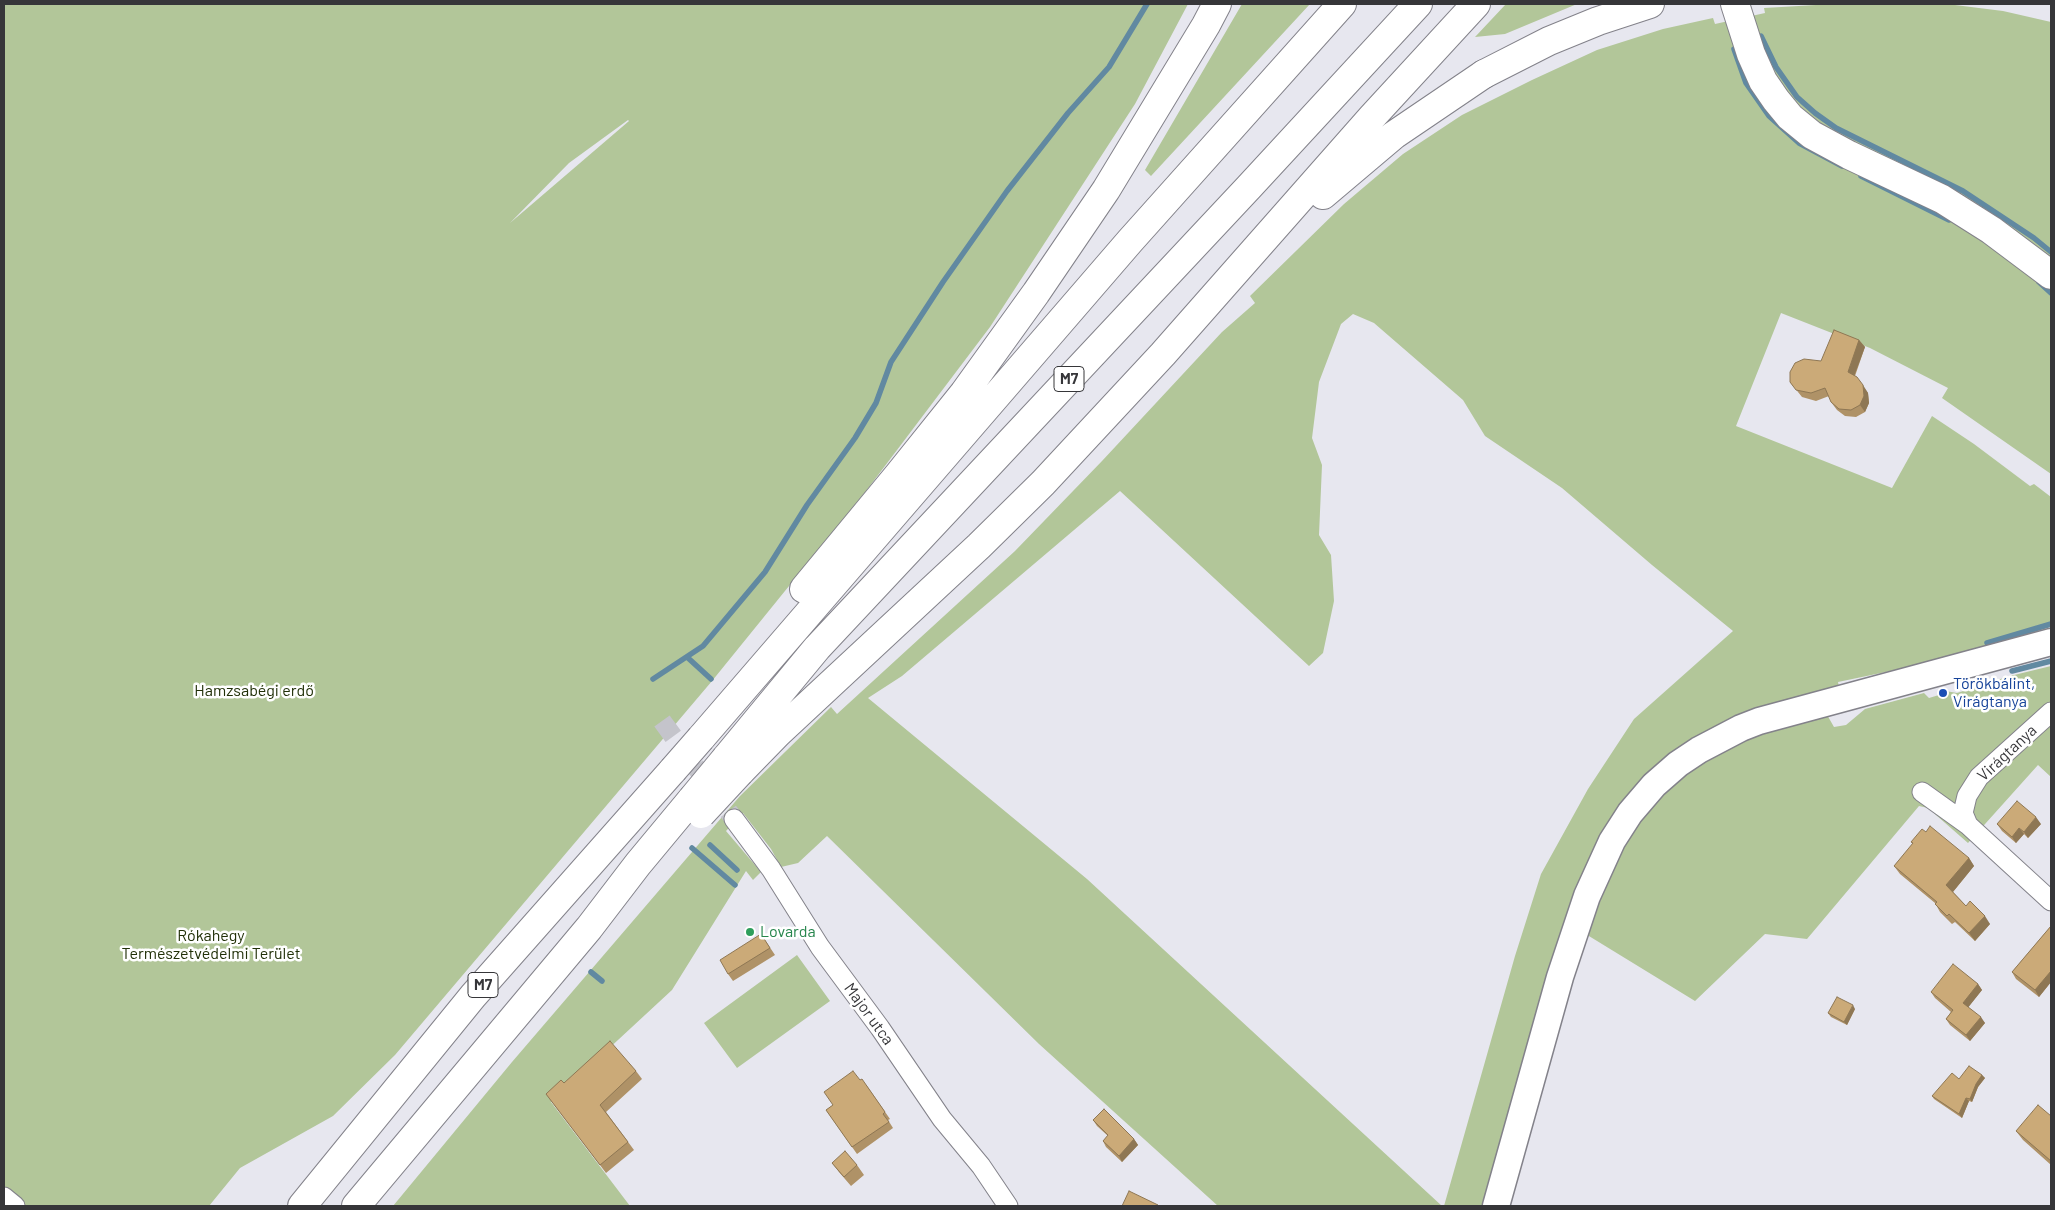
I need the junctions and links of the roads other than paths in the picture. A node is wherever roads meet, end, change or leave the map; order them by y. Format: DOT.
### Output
graph roads {
  1 [pos="1217,4"];
  2 [pos="1342,4"];
  3 [pos="1418,4"];
  4 [pos="1476,4"];
  5 [pos="1650,4"];
  6 [pos="1735,4"];
  7 [pos="2051,275"];
  8 [pos="1163,354"];
  9 [pos="2051,642"];
  10 [pos="724,711"];
  11 [pos="2051,712"];
  12 [pos="733,765"];
  13 [pos="1922,792"];
  14 [pos="734,819"];
  15 [pos="1968,825"];
  16 [pos="2051,901"];
  17 [pos="4,1197"];
  18 [pos="15,1206"];
  19 [pos="302,1206"];
  20 [pos="356,1206"];
  21 [pos="1008,1206"];
  22 [pos="1496,1206"];
  1 -- 10 [label="highway"];
  2 -- 10 [label="highway, M7"];
  3 -- 12 [label="highway, M7"];
  4 -- 8 [label="highway"];
  5 -- 8 [label="highway"];
  6 -- 7 [label="highway"];
  8 -- 12 [label="highway"];
  9 -- 22 [label="main road"];
  10 -- 19 [label="highway, M7, bridge"];
  11 -- 15 [label="street, Virágtanya"];
  12 -- 20 [label="highway, M7, bridge"];
  13 -- 15 [label="street"];
  14 -- 21 [label="street, Major utca"];
  15 -- 16 [label="street"];
  17 -- 18 [label="street"];
}
